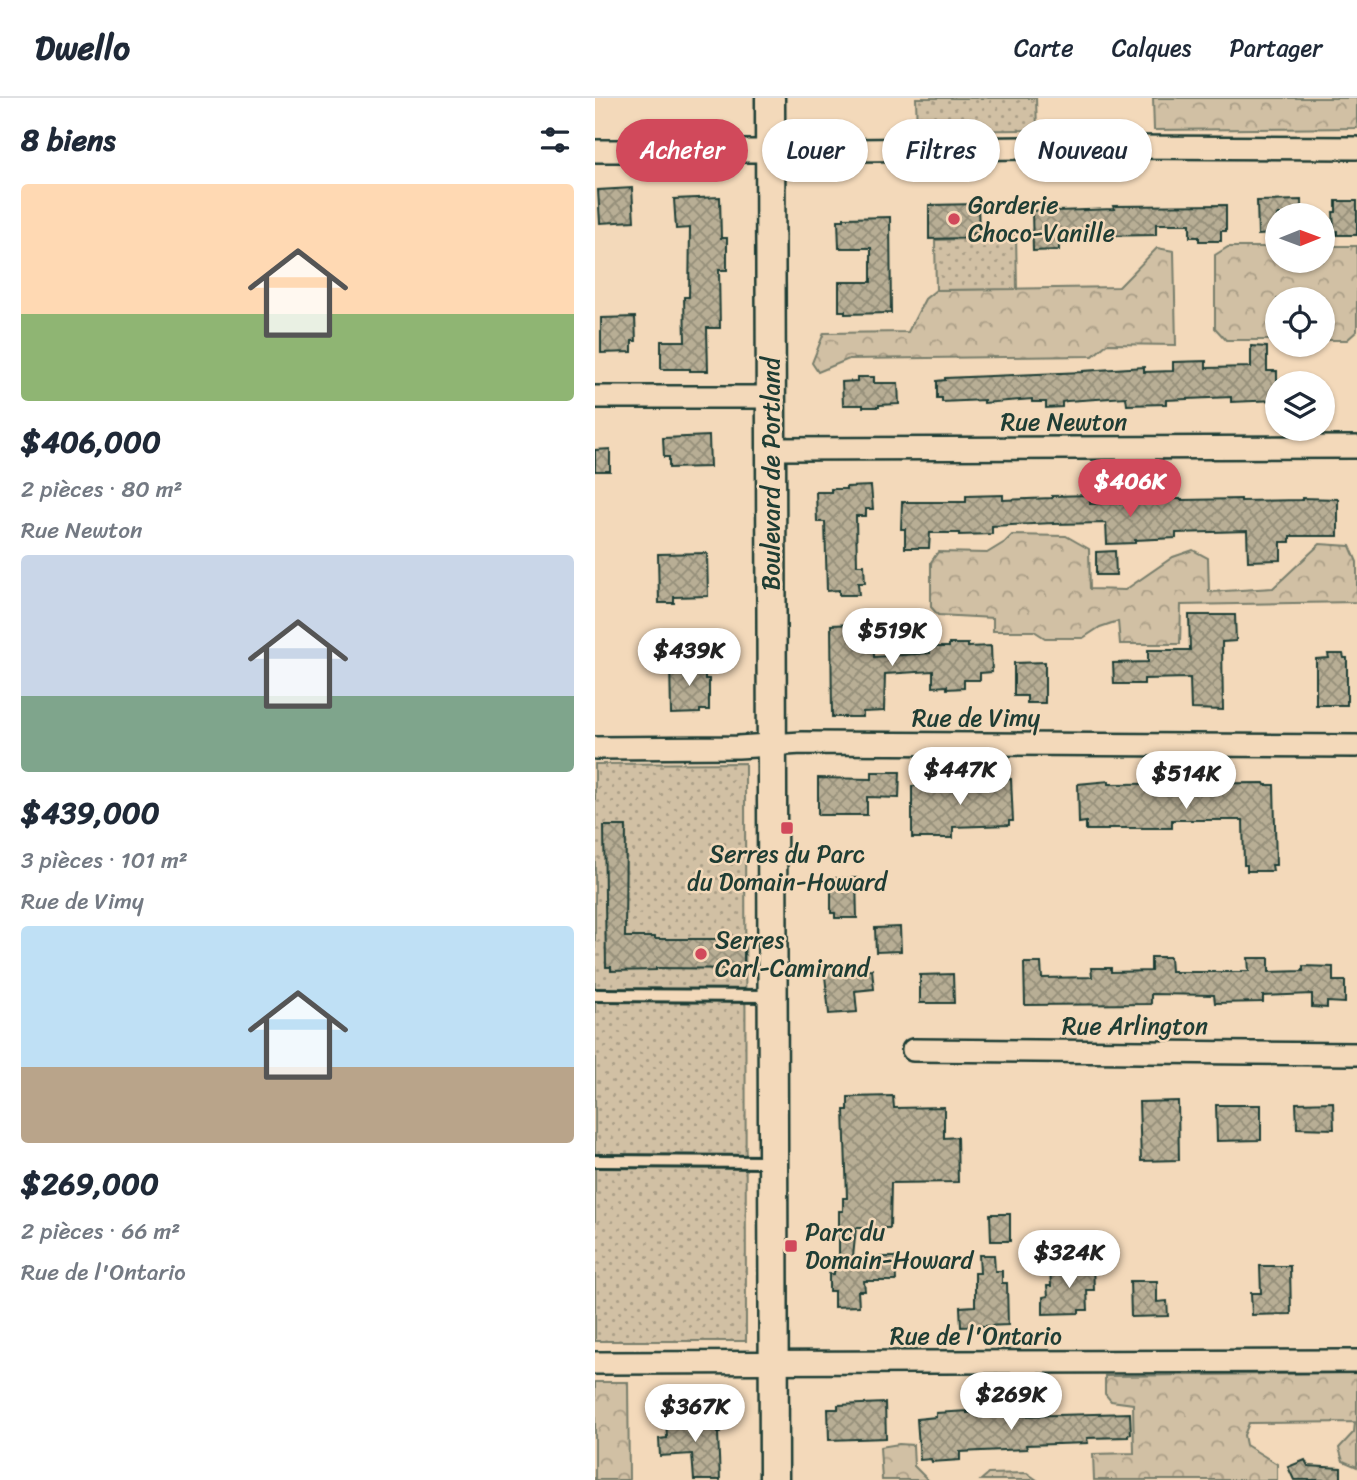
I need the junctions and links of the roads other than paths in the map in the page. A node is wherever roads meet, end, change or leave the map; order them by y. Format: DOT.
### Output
graph roads {
  1 [pos="770,98"];
  2 [pos="770,119"];
  3 [pos="1357,148"];
  4 [pos="868,150"];
  5 [pos="595,151"];
  6 [pos="762,151"];
  7 [pos="770,182"];
  8 [pos="595,397"];
  9 [pos="771,397"];
  10 [pos="1357,447"];
  11 [pos="771,449"];
  12 [pos="772,745"];
  13 [pos="1357,746"];
  14 [pos="595,748"];
  15 [pos="595,995"];
  16 [pos="772,996"];
  17 [pos="913,1050"];
  18 [pos="1357,1054"];
  19 [pos="595,1161"];
  20 [pos="773,1162"];
  21 [pos="1357,1361"];
  22 [pos="595,1363"];
  23 [pos="773,1363"];
  24 [pos="774,1480"];
  1 -- 2 [label="main road, Boulevard de Portland"];
  3 -- 4 [label="street"];
  5 -- 6 [label="street"];
  7 -- 9 [label="main road, Boulevard de Portland"];
  8 -- 9 [label="street"];
  9 -- 11 [label="main road, Boulevard de Portland"];
  10 -- 11 [label="street, Rue Newton"];
  11 -- 12 [label="main road, Boulevard de Portland"];
  12 -- 13 [label="street, Rue de Vimy"];
  12 -- 14 [label="street, Rue de Vimy"];
  12 -- 16 [label="main road, Boulevard de Portland"];
  15 -- 16 [label="lane"];
  16 -- 20 [label="main road, Boulevard de Portland"];
  17 -- 18 [label="street, Rue Arlington"];
  19 -- 20 [label="lane"];
  20 -- 23 [label="main road, Boulevard de Portland"];
  21 -- 23 [label="street, Rue de l'Ontario"];
  22 -- 23 [label="street, Rue de l'Ontario"];
  23 -- 24 [label="main road, Boulevard de Portland"];
}
